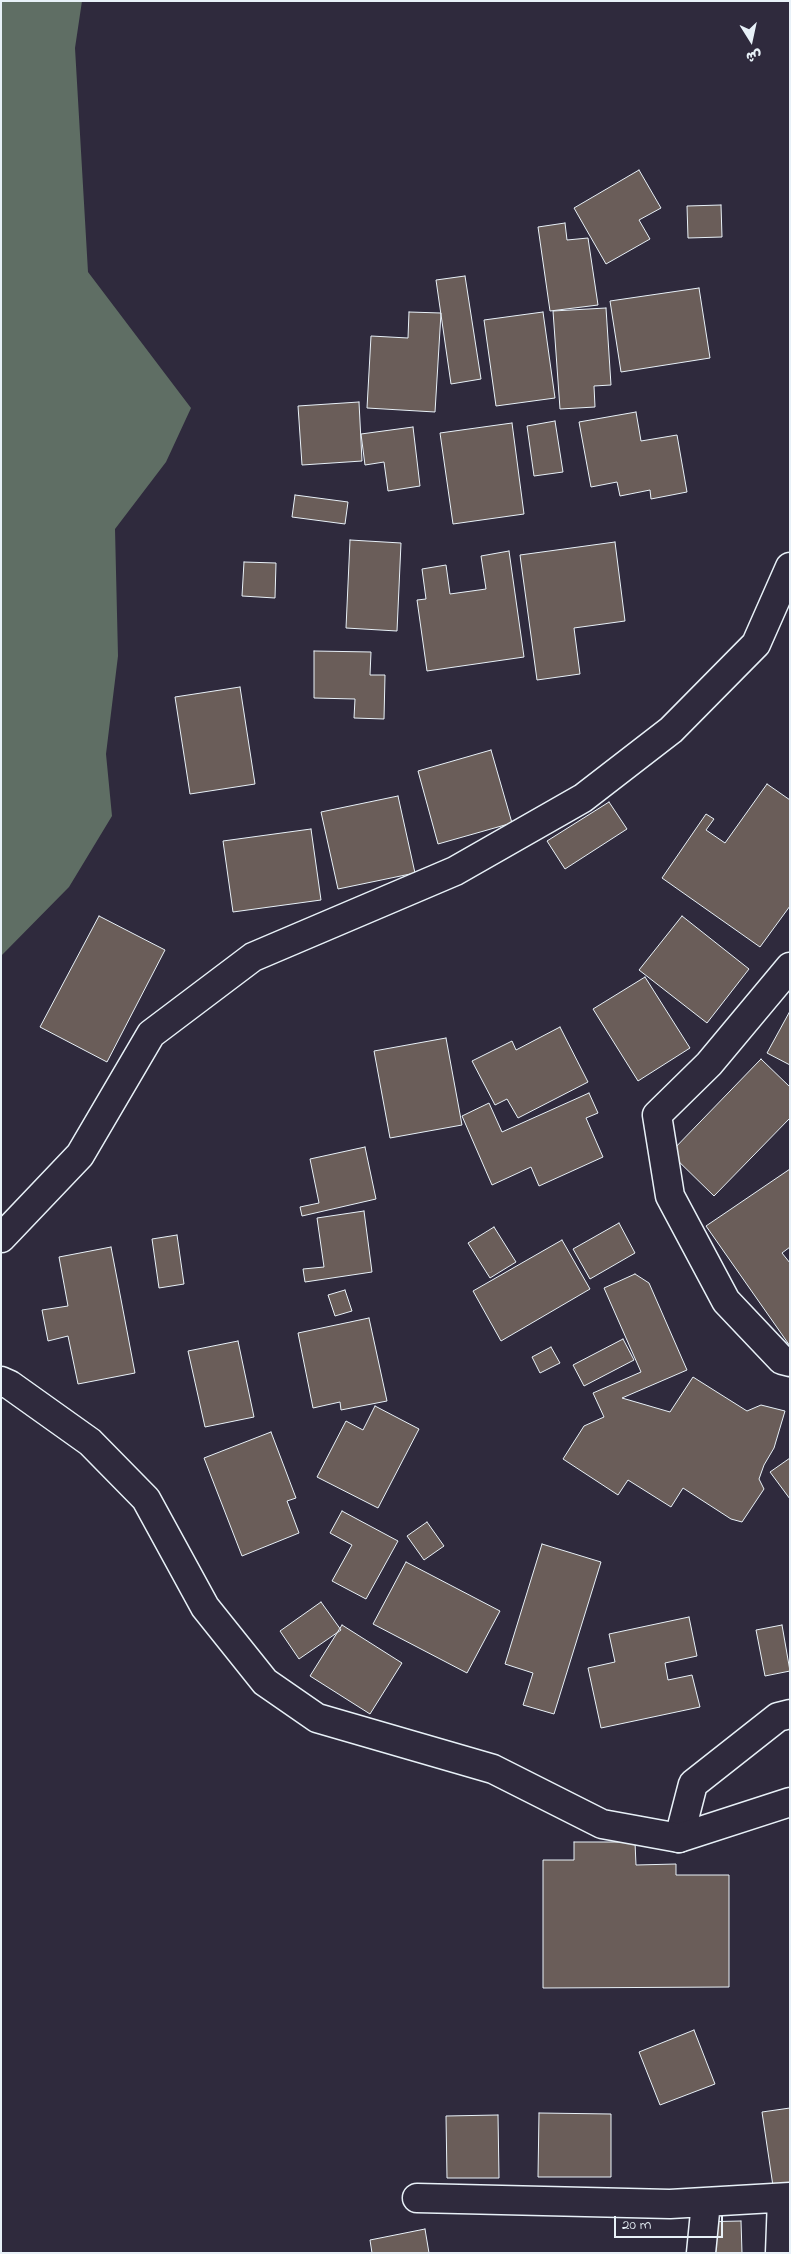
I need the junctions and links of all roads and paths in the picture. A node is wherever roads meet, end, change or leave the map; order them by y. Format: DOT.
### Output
graph roads {
  1 [pos="790,567"];
  2 [pos="790,967"];
  3 [pos="1,1238"];
  4 [pos="790,1362"];
  5 [pos="1,1381"];
  6 [pos="790,1714"];
  7 [pos="790,1802"];
  8 [pos="679,1838"];
  9 [pos="786,2197"];
  10 [pos="417,2198"];
  11 [pos="706,2202"];
  12 [pos="701,2253"];
  13 [pos="780,2253"];
  1 -- 3 [label="street"];
  2 -- 4 [label="street"];
  5 -- 8 [label="street"];
  6 -- 8 [label="street"];
  7 -- 8 [label="street"];
  9 -- 11 [label="street"];
  9 -- 13 [label="street"];
  10 -- 11 [label="street"];
  11 -- 12 [label="street"];
}
